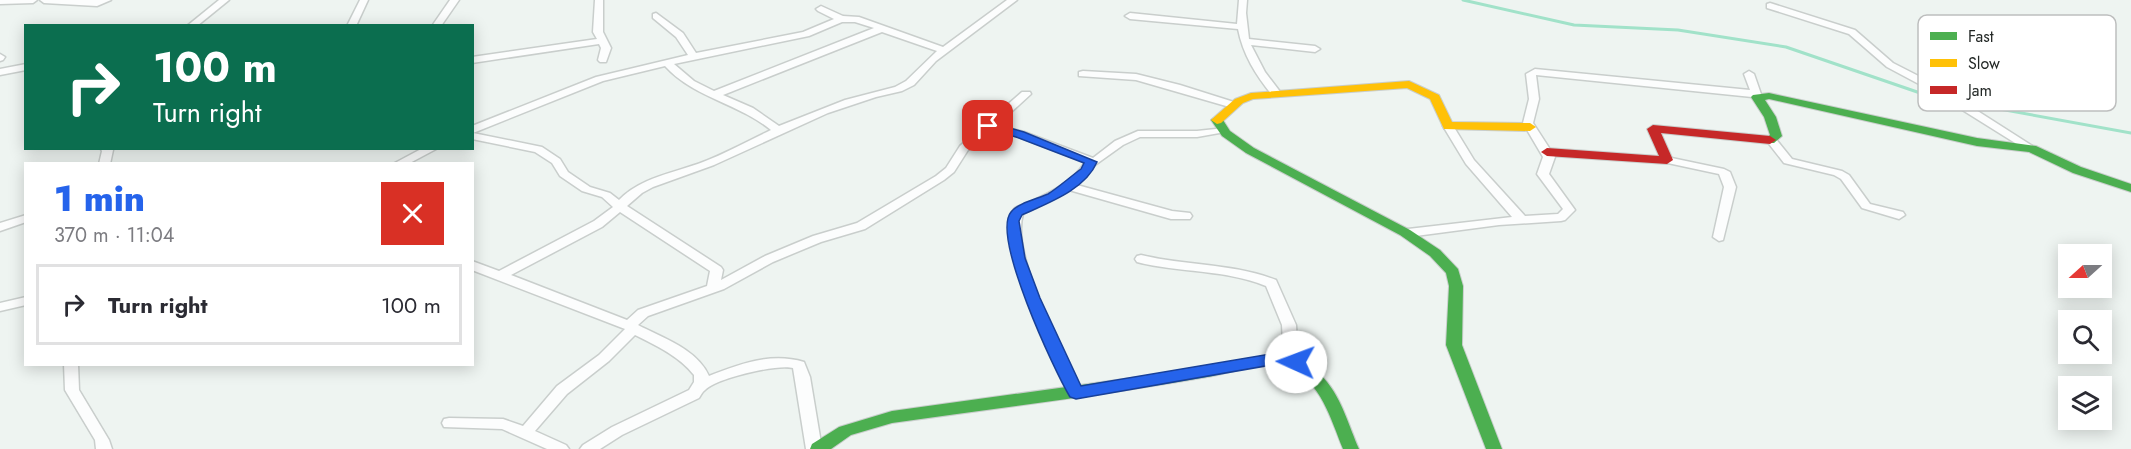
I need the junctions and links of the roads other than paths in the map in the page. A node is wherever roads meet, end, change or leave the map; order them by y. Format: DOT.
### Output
graph roads {
  1 [pos="33,0"];
  2 [pos="44,0"];
  3 [pos="107,0"];
  4 [pos="225,0"];
  5 [pos="364,0"];
  6 [pos="455,0"];
  7 [pos="599,0"];
  8 [pos="1013,0"];
  9 [pos="1243,0"];
  10 [pos="0,1"];
  11 [pos="1770,6"];
  12 [pos="821,9"];
  13 [pos="656,16"];
  14 [pos="1130,16"];
  15 [pos="841,19"];
  16 [pos="194,24"];
  17 [pos="352,24"];
  18 [pos="437,24"];
  19 [pos="1242,27"];
  20 [pos="883,28"];
  21 [pos="602,41"];
  22 [pos="1245,41"];
  23 [pos="1315,48"];
  24 [pos="945,51"];
  25 [pos="694,57"];
  26 [pos="474,60"];
  27 [pos="603,60"];
  28 [pos="667,63"];
  29 [pos="24,67"];
  30 [pos="0,72"];
  31 [pos="1083,74"];
  32 [pos="1749,74"];
  33 [pos="1918,80"];
  34 [pos="1276,93"];
  35 [pos="1026,94"];
  36 [pos="714,95"];
  37 [pos="1756,95"];
  38 [pos="1233,105"];
  39 [pos="1971,111"];
  40 [pos="988,126"];
  41 [pos="1448,126"];
  42 [pos="1530,128"];
  43 [pos="474,129"];
  44 [pos="777,130"];
  45 [pos="1221,130"];
  46 [pos="474,136"];
  47 [pos="1771,140"];
  48 [pos="2032,149"];
  49 [pos="429,150"];
  50 [pos="1547,152"];
  51 [pos="1667,160"];
  52 [pos="402,162"];
  53 [pos="1091,162"];
  54 [pos="1066,186"];
  55 [pos="2131,188"];
  56 [pos="620,207"];
  57 [pos="1899,215"];
  58 [pos="1186,216"];
  59 [pos="24,219"];
  60 [pos="1521,219"];
  61 [pos="0,227"];
  62 [pos="1408,234"];
  63 [pos="1719,237"];
  64 [pos="1141,259"];
  65 [pos="474,266"];
  66 [pos="499,276"];
  67 [pos="719,286"];
  68 [pos="24,302"];
  69 [pos="0,308"];
  70 [pos="631,327"];
  71 [pos="1291,361"];
  72 [pos="71,366"];
  73 [pos="701,385"];
  74 [pos="1076,393"];
  75 [pos="449,423"];
  76 [pos="526,433"];
  77 [pos="104,449"];
  78 [pos="561,449"];
  79 [pos="588,449"];
  80 [pos="816,449"];
  81 [pos="1351,449"];
  82 [pos="1494,449"];
  1 -- 10 [label="street"];
  2 -- 3 [label="street"];
  4 -- 16 [label="street"];
  5 -- 17 [label="street"];
  6 -- 18 [label="street"];
  7 -- 21 [label="street"];
  8 -- 24 [label="street"];
  9 -- 19 [label="street"];
  11 -- 33 [label="street"];
  12 -- 15 [label="street"];
  13 -- 25 [label="street"];
  14 -- 19 [label="street"];
  15 -- 20 [label="street"];
  15 -- 25 [label="street"];
  19 -- 22 [label="street"];
  20 -- 24 [label="street"];
  20 -- 36 [label="street"];
  21 -- 26 [label="street"];
  21 -- 27 [label="street"];
  22 -- 23 [label="street"];
  22 -- 34 [label="street"];
  24 -- 44 [label="street"];
  25 -- 28 [label="street"];
  28 -- 36 [label="street"];
  28 -- 43 [label="street"];
  29 -- 30 [label="street"];
  31 -- 38 [label="street"];
  32 -- 37 [label="street"];
  34 -- 38 [label="street"];
  34 -- 41 [label="street"];
  35 -- 40 [label="street"];
  36 -- 44 [label="street"];
  37 -- 42 [label="street"];
  37 -- 47 [label="street"];
  37 -- 48 [label="street"];
  38 -- 45 [label="street"];
  39 -- 48 [label="street"];
  40 -- 53 [label="street"];
  40 -- 67 [label="street"];
  41 -- 42 [label="street"];
  41 -- 60 [label="street"];
  42 -- 50 [label="street"];
  44 -- 56 [label="street"];
  45 -- 53 [label="street"];
  45 -- 62 [label="street"];
  46 -- 56 [label="street"];
  47 -- 51 [label="street"];
  47 -- 57 [label="street"];
  48 -- 55 [label="street"];
  49 -- 52 [label="street"];
  50 -- 51 [label="street"];
  50 -- 60 [label="street"];
  51 -- 63 [label="street"];
  53 -- 54 [label="street"];
  54 -- 58 [label="street"];
  54 -- 74 [label="street"];
  56 -- 66 [label="street"];
  56 -- 67 [label="street"];
  59 -- 61 [label="street"];
  60 -- 62 [label="street"];
  62 -- 82 [label="street"];
  64 -- 71 [label="street"];
  65 -- 66 [label="street"];
  66 -- 70 [label="street"];
  67 -- 70 [label="street"];
  68 -- 69 [label="street"];
  70 -- 73 [label="street"];
  70 -- 76 [label="street"];
  71 -- 74 [label="street"];
  71 -- 81 [label="street"];
  72 -- 77 [label="street"];
  73 -- 79 [label="street"];
  73 -- 80 [label="street"];
  74 -- 80 [label="street"];
  75 -- 76 [label="street"];
  76 -- 78 [label="street"];
}
